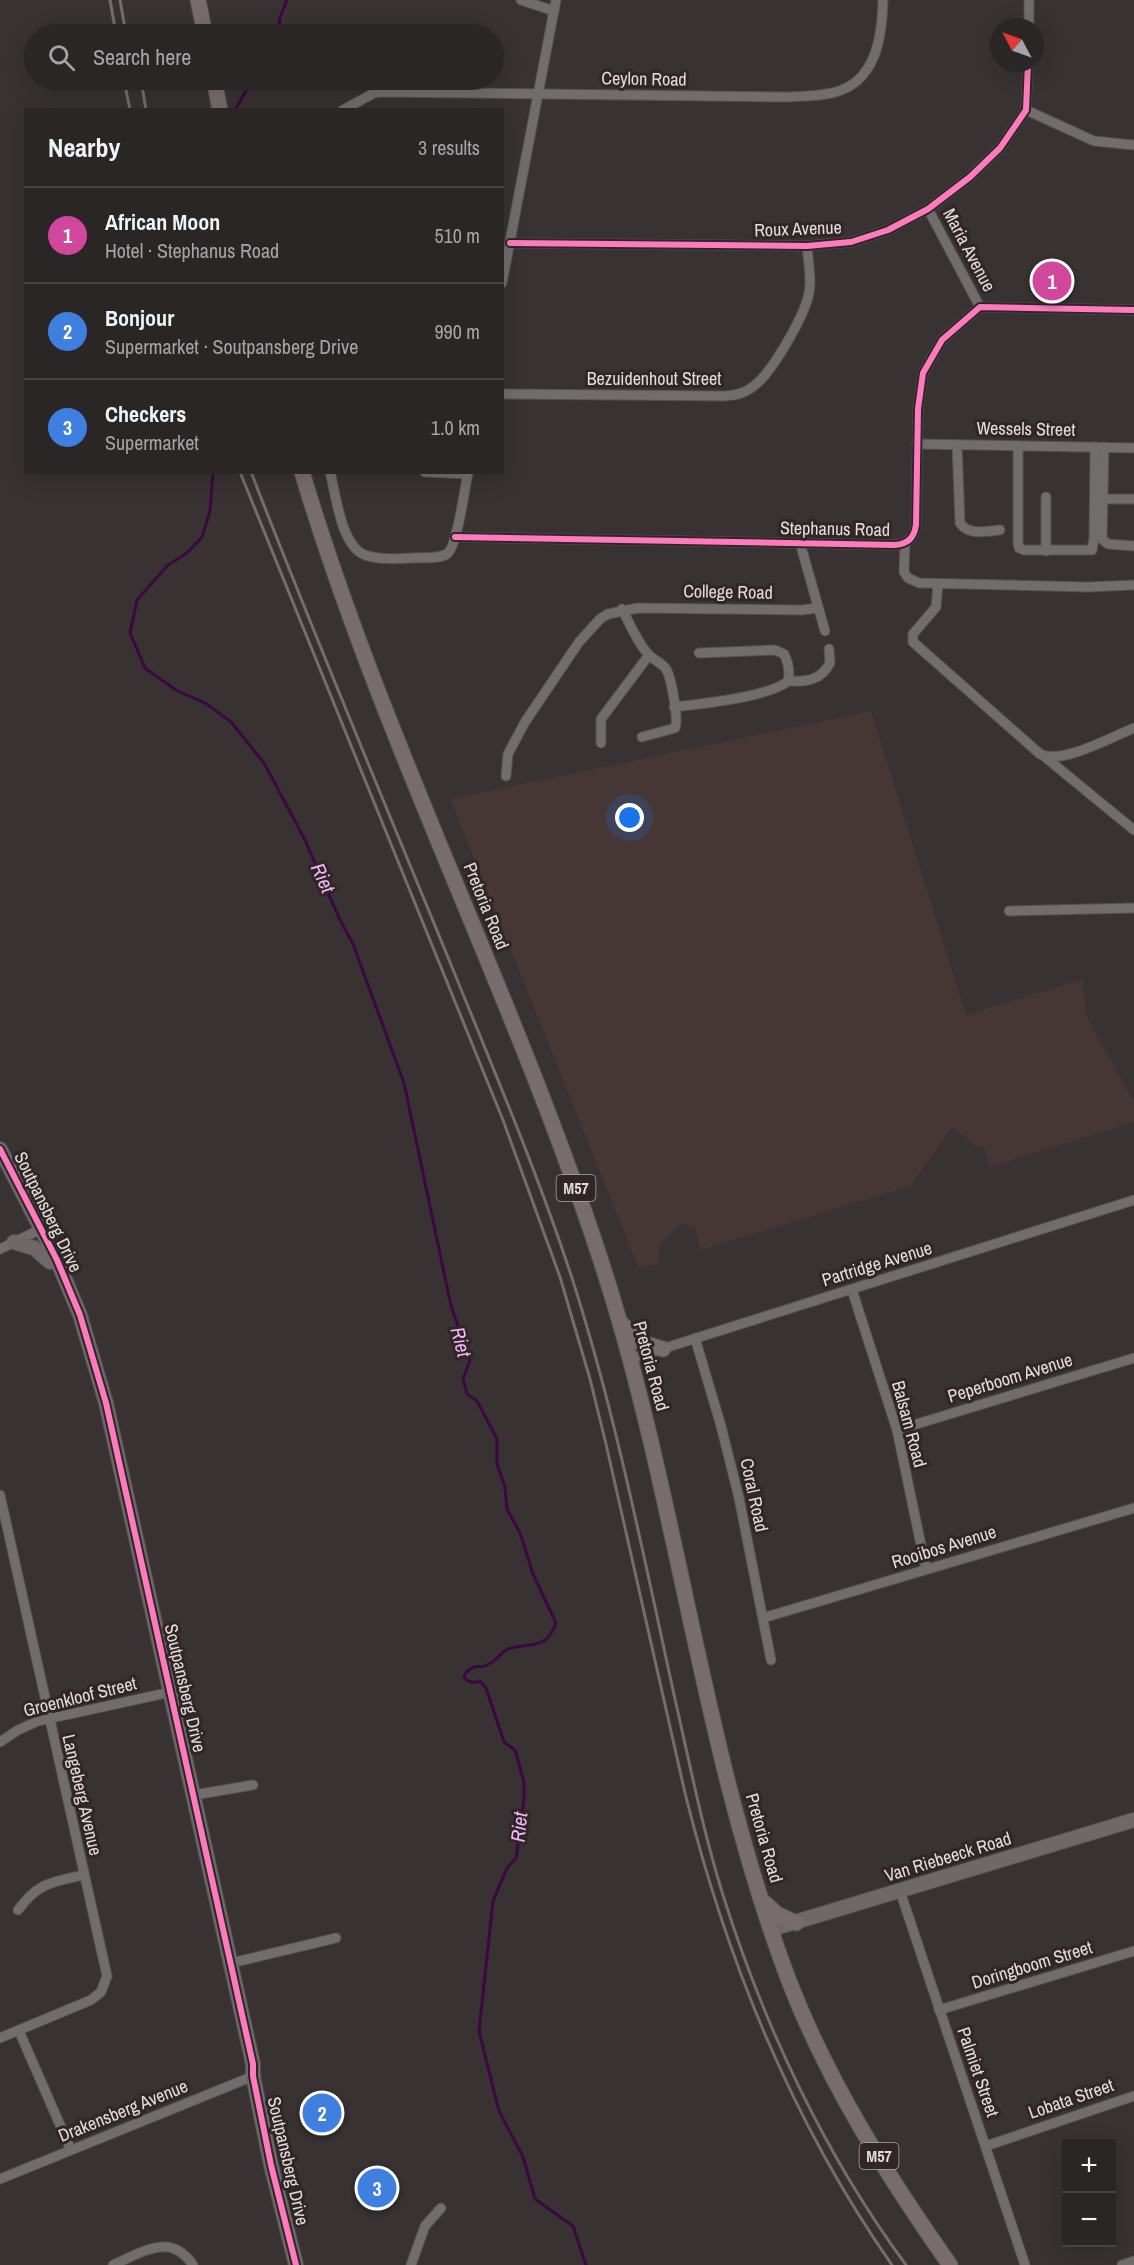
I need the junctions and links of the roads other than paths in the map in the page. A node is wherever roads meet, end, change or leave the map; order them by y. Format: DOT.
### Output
graph roads {
  1 [pos="198,0"];
  2 [pos="521,0"];
  3 [pos="556,0"];
  4 [pos="883,0"];
  5 [pos="1029,0"];
  6 [pos="554,11"];
  7 [pos="1029,18"];
  8 [pos="203,24"];
  9 [pos="1028,72"];
  10 [pos="216,90"];
  11 [pos="538,94"];
  12 [pos="220,108"];
  13 [pos="347,108"];
  14 [pos="1026,110"];
  15 [pos="1134,145"];
  16 [pos="928,209"];
  17 [pos="510,243"];
  18 [pos="807,246"];
  19 [pos="504,273"];
  20 [pos="980,307"];
  21 [pos="1134,309"];
  22 [pos="504,394"];
  23 [pos="917,444"];
  24 [pos="957,445"];
  25 [pos="1018,446"];
  26 [pos="1099,447"];
  27 [pos="1134,448"];
  28 [pos="303,474"];
  29 [pos="331,474"];
  30 [pos="468,474"];
  31 [pos="1046,498"];
  32 [pos="1103,498"];
  33 [pos="1134,499"];
  34 [pos="1000,530"];
  35 [pos="455,537"];
  36 [pos="800,543"];
  37 [pos="905,543"];
  38 [pos="1134,546"];
  39 [pos="1046,551"];
  40 [pos="938,584"];
  41 [pos="1134,585"];
  42 [pos="818,608"];
  43 [pos="622,609"];
  44 [pos="825,631"];
  45 [pos="829,649"];
  46 [pos="699,653"];
  47 [pos="649,655"];
  48 [pos="788,681"];
  49 [pos="674,707"];
  50 [pos="1134,728"];
  51 [pos="642,737"];
  52 [pos="601,743"];
  53 [pos="1043,756"];
  54 [pos="506,776"];
  55 [pos="1134,830"];
  56 [pos="1134,908"];
  57 [pos="1009,911"];
  58 [pos="0,1149"];
  59 [pos="0,1164"];
  60 [pos="1134,1200"];
  61 [pos="38,1230"];
  62 [pos="14,1242"];
  63 [pos="0,1249"];
  64 [pos="50,1262"];
  65 [pos="852,1290"];
  66 [pos="618,1318"];
  67 [pos="81,1321"];
  68 [pos="695,1338"];
  69 [pos="663,1349"];
  70 [pos="1134,1358"];
  71 [pos="630,1359"];
  72 [pos="897,1430"];
  73 [pos="0,1495"];
  74 [pos="1134,1508"];
  75 [pos="11,1544"];
  76 [pos="0,1548"];
  77 [pos="926,1569"];
  78 [pos="763,1618"];
  79 [pos="771,1660"];
  80 [pos="171,1692"];
  81 [pos="48,1718"];
  82 [pos="0,1742"];
  83 [pos="253,1785"];
  84 [pos="194,1795"];
  85 [pos="1134,1820"];
  86 [pos="83,1875"];
  87 [pos="900,1891"];
  88 [pos="762,1901"];
  89 [pos="18,1910"];
  90 [pos="798,1923"];
  91 [pos="772,1929"];
  92 [pos="336,1938"];
  93 [pos="1134,1952"];
  94 [pos="780,1953"];
  95 [pos="231,1963"];
  96 [pos="939,2010"];
  97 [pos="19,2031"];
  98 [pos="0,2038"];
  99 [pos="255,2071"];
  100 [pos="1134,2096"];
  101 [pos="986,2146"];
  102 [pos="71,2150"];
  103 [pos="0,2179"];
  104 [pos="441,2208"];
  105 [pos="1134,2261"];
  106 [pos="113,2265"];
  107 [pos="193,2265"];
  108 [pos="296,2265"];
  109 [pos="305,2265"];
  110 [pos="411,2265"];
  111 [pos="950,2265"];
  112 [pos="1025,2265"];
  113 [pos="1122,2265"];
  1 -- 8 [label="main road"];
  2 -- 6 [label="street"];
  3 -- 6 [label="street"];
  4 -- 11 [label="street, Ceylon Road"];
  5 -- 7 [label="street"];
  6 -- 11 [label="street"];
  9 -- 14 [label="street"];
  10 -- 12 [label="main road"];
  11 -- 13 [label="street, Ceylon Road"];
  11 -- 17 [label="street"];
  14 -- 15 [label="street"];
  14 -- 16 [label="street, Roux Avenue"];
  16 -- 18 [label="street, Roux Avenue"];
  16 -- 20 [label="street, Maria Avenue"];
  17 -- 18 [label="street, Roux Avenue"];
  17 -- 19 [label="street"];
  18 -- 22 [label="street, Bezuidenhout Street"];
  20 -- 21 [label="street"];
  20 -- 23 [label="street, Stephanus Road"];
  23 -- 24 [label="street, Wessels Street"];
  23 -- 37 [label="street, Stephanus Road"];
  24 -- 25 [label="street, Wessels Street"];
  24 -- 34 [label="street"];
  25 -- 26 [label="street, Wessels Street"];
  25 -- 39 [label="street"];
  26 -- 27 [label="street, Wessels Street"];
  26 -- 32 [label="street"];
  26 -- 39 [label="street"];
  28 -- 66 [label="main road, Pretoria Road / M57"];
  29 -- 35 [label="street"];
  30 -- 35 [label="street"];
  31 -- 39 [label="street"];
  32 -- 33 [label="street"];
  32 -- 38 [label="street"];
  35 -- 36 [label="street, Stephanus Road"];
  36 -- 37 [label="street, Stephanus Road"];
  36 -- 42 [label="street"];
  37 -- 40 [label="street"];
  40 -- 41 [label="street"];
  40 -- 53 [label="street"];
  42 -- 43 [label="street, College Road"];
  42 -- 44 [label="street"];
  43 -- 47 [label="street"];
  43 -- 54 [label="street"];
  45 -- 48 [label="street"];
  46 -- 48 [label="street"];
  47 -- 49 [label="street"];
  47 -- 52 [label="street"];
  48 -- 49 [label="street"];
  49 -- 51 [label="street"];
  50 -- 53 [label="street"];
  53 -- 55 [label="street"];
  56 -- 57 [label="street"];
  58 -- 61 [label="street, Soutpansberg Drive"];
  59 -- 61 [label="street, Soutpansberg Drive"];
  60 -- 65 [label="street, Partridge Avenue"];
  61 -- 62 [label="street"];
  61 -- 64 [label="street, Soutpansberg Drive"];
  61 -- 67 [label="street, Soutpansberg Drive"];
  62 -- 63 [label="street"];
  62 -- 64 [label="street"];
  64 -- 67 [label="street, Soutpansberg Drive"];
  65 -- 68 [label="street, Partridge Avenue"];
  65 -- 72 [label="street, Balsam Road"];
  66 -- 69 [label="main road"];
  66 -- 71 [label="main road, Pretoria Road / M57"];
  67 -- 80 [label="street, Soutpansberg Drive"];
  68 -- 69 [label="street, Partridge Avenue"];
  68 -- 78 [label="street, Coral Road"];
  69 -- 71 [label="street, Partridge Avenue"];
  70 -- 72 [label="street, Peperboom Avenue"];
  71 -- 88 [label="main road, Pretoria Road / M57"];
  72 -- 77 [label="street, Balsam Road"];
  73 -- 75 [label="street, Langeberg Avenue"];
  74 -- 77 [label="street, Rooibos Avenue"];
  75 -- 76 [label="street"];
  75 -- 81 [label="street, Langeberg Avenue"];
  77 -- 78 [label="street, Rooibos Avenue"];
  78 -- 79 [label="street, Coral Road"];
  80 -- 81 [label="street, Groenkloof Street"];
  80 -- 84 [label="street, Soutpansberg Drive"];
  81 -- 82 [label="street, Groenkloof Street"];
  81 -- 86 [label="street, Langeberg Avenue"];
  83 -- 84 [label="street"];
  84 -- 95 [label="street, Soutpansberg Drive"];
  85 -- 87 [label="street, Van Riebeeck Road"];
  86 -- 89 [label="street"];
  86 -- 97 [label="street, Langeberg Avenue"];
  87 -- 90 [label="street, Van Riebeeck Road"];
  87 -- 96 [label="street, Palmiet Street"];
  88 -- 90 [label="main road"];
  88 -- 91 [label="main road, Pretoria Road / M57"];
  90 -- 91 [label="street, Van Riebeeck Road"];
  90 -- 94 [label="main road"];
  91 -- 94 [label="main road, Pretoria Road / M57"];
  92 -- 95 [label="street"];
  93 -- 96 [label="street, Doringboom Street"];
  94 -- 111 [label="main road, Pretoria Road / M57"];
  95 -- 99 [label="street, Soutpansberg Drive"];
  96 -- 101 [label="street, Palmiet Street"];
  97 -- 98 [label="street, Langeberg Avenue"];
  97 -- 102 [label="street"];
  99 -- 102 [label="street, Drakensberg Avenue"];
  99 -- 108 [label="street, Soutpansberg Drive"];
  99 -- 109 [label="street, Soutpansberg Drive"];
  100 -- 101 [label="street, Lobata Street"];
  101 -- 112 [label="street, Palmiet Street"];
  102 -- 103 [label="street, Drakensberg Avenue"];
  104 -- 110 [label="street"];
  105 -- 113 [label="street"];
  106 -- 107 [label="street"];
}
